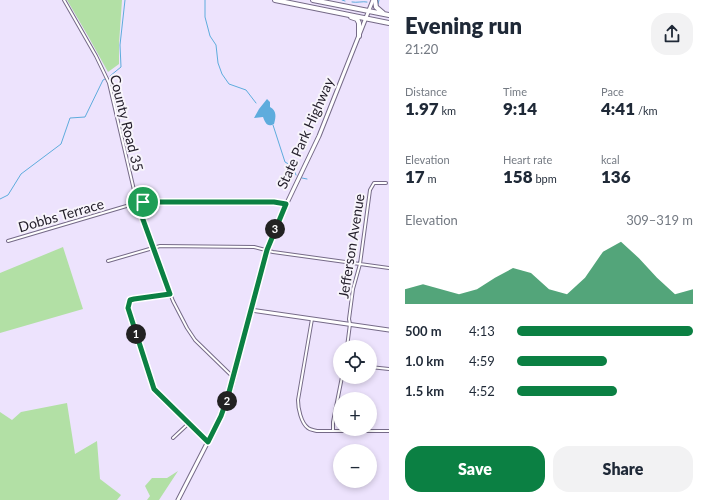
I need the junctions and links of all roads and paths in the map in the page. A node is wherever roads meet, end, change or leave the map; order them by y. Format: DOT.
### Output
graph roads {
  1 [pos="64,0"];
  2 [pos="276,0"];
  3 [pos="314,0"];
  4 [pos="374,0"];
  5 [pos="314,8"];
  6 [pos="369,11"];
  7 [pos="343,14"];
  8 [pos="388,15"];
  9 [pos="366,18"];
  10 [pos="389,23"];
  11 [pos="359,36"];
  12 [pos="386,184"];
  13 [pos="137,203"];
  14 [pos="286,204"];
  15 [pos="8,241"];
  16 [pos="152,248"];
  17 [pos="267,250"];
  18 [pos="108,260"];
  19 [pos="360,264"];
  20 [pos="389,268"];
  21 [pos="170,294"];
  22 [pos="251,310"];
  23 [pos="312,319"];
  24 [pos="350,324"];
  25 [pos="389,330"];
  26 [pos="348,340"];
  27 [pos="377,368"];
  28 [pos="389,369"];
  29 [pos="233,377"];
  30 [pos="188,423"];
  31 [pos="333,431"];
  32 [pos="377,431"];
  33 [pos="389,431"];
  34 [pos="173,438"];
  35 [pos="208,442"];
  36 [pos="178,500"];
  1 -- 13 [label="street, County Road 35"];
  2 -- 5 [label="highway"];
  3 -- 5 [label="highway"];
  3 -- 6 [label="highway"];
  4 -- 6 [label="main road, State Park Highway"];
  4 -- 8 [label="highway"];
  5 -- 7 [label="highway"];
  6 -- 8 [label="highway"];
  6 -- 9 [label="main road, State Park Highway"];
  7 -- 9 [label="highway"];
  7 -- 11 [label="highway"];
  9 -- 10 [label="highway"];
  9 -- 11 [label="main road, State Park Highway"];
  11 -- 14 [label="main road, State Park Highway"];
  12 -- 19 [label="street, Jefferson Avenue"];
  13 -- 14 [label="street, Dobbs Terrace"];
  13 -- 15 [label="street, Dobbs Terrace"];
  13 -- 16 [label="street, County Road 35"];
  14 -- 17 [label="main road, State Park Highway"];
  16 -- 17 [label="street"];
  16 -- 18 [label="street"];
  16 -- 21 [label="street, County Road 35"];
  17 -- 19 [label="street"];
  17 -- 22 [label="main road, State Park Highway"];
  19 -- 20 [label="street"];
  19 -- 24 [label="street, Jefferson Avenue"];
  21 -- 29 [label="street, County Road 35"];
  21 -- 30 [label="street"];
  22 -- 23 [label="main road"];
  22 -- 29 [label="main road, State Park Highway"];
  23 -- 24 [label="main road"];
  23 -- 31 [label="street"];
  24 -- 25 [label="main road"];
  24 -- 26 [label="street, Jefferson Avenue"];
  27 -- 28 [label="street"];
  29 -- 35 [label="main road, State Park Highway"];
  30 -- 34 [label="street"];
  30 -- 35 [label="street"];
  32 -- 33 [label="street"];
  35 -- 36 [label="main road, State Park Highway"];
}
